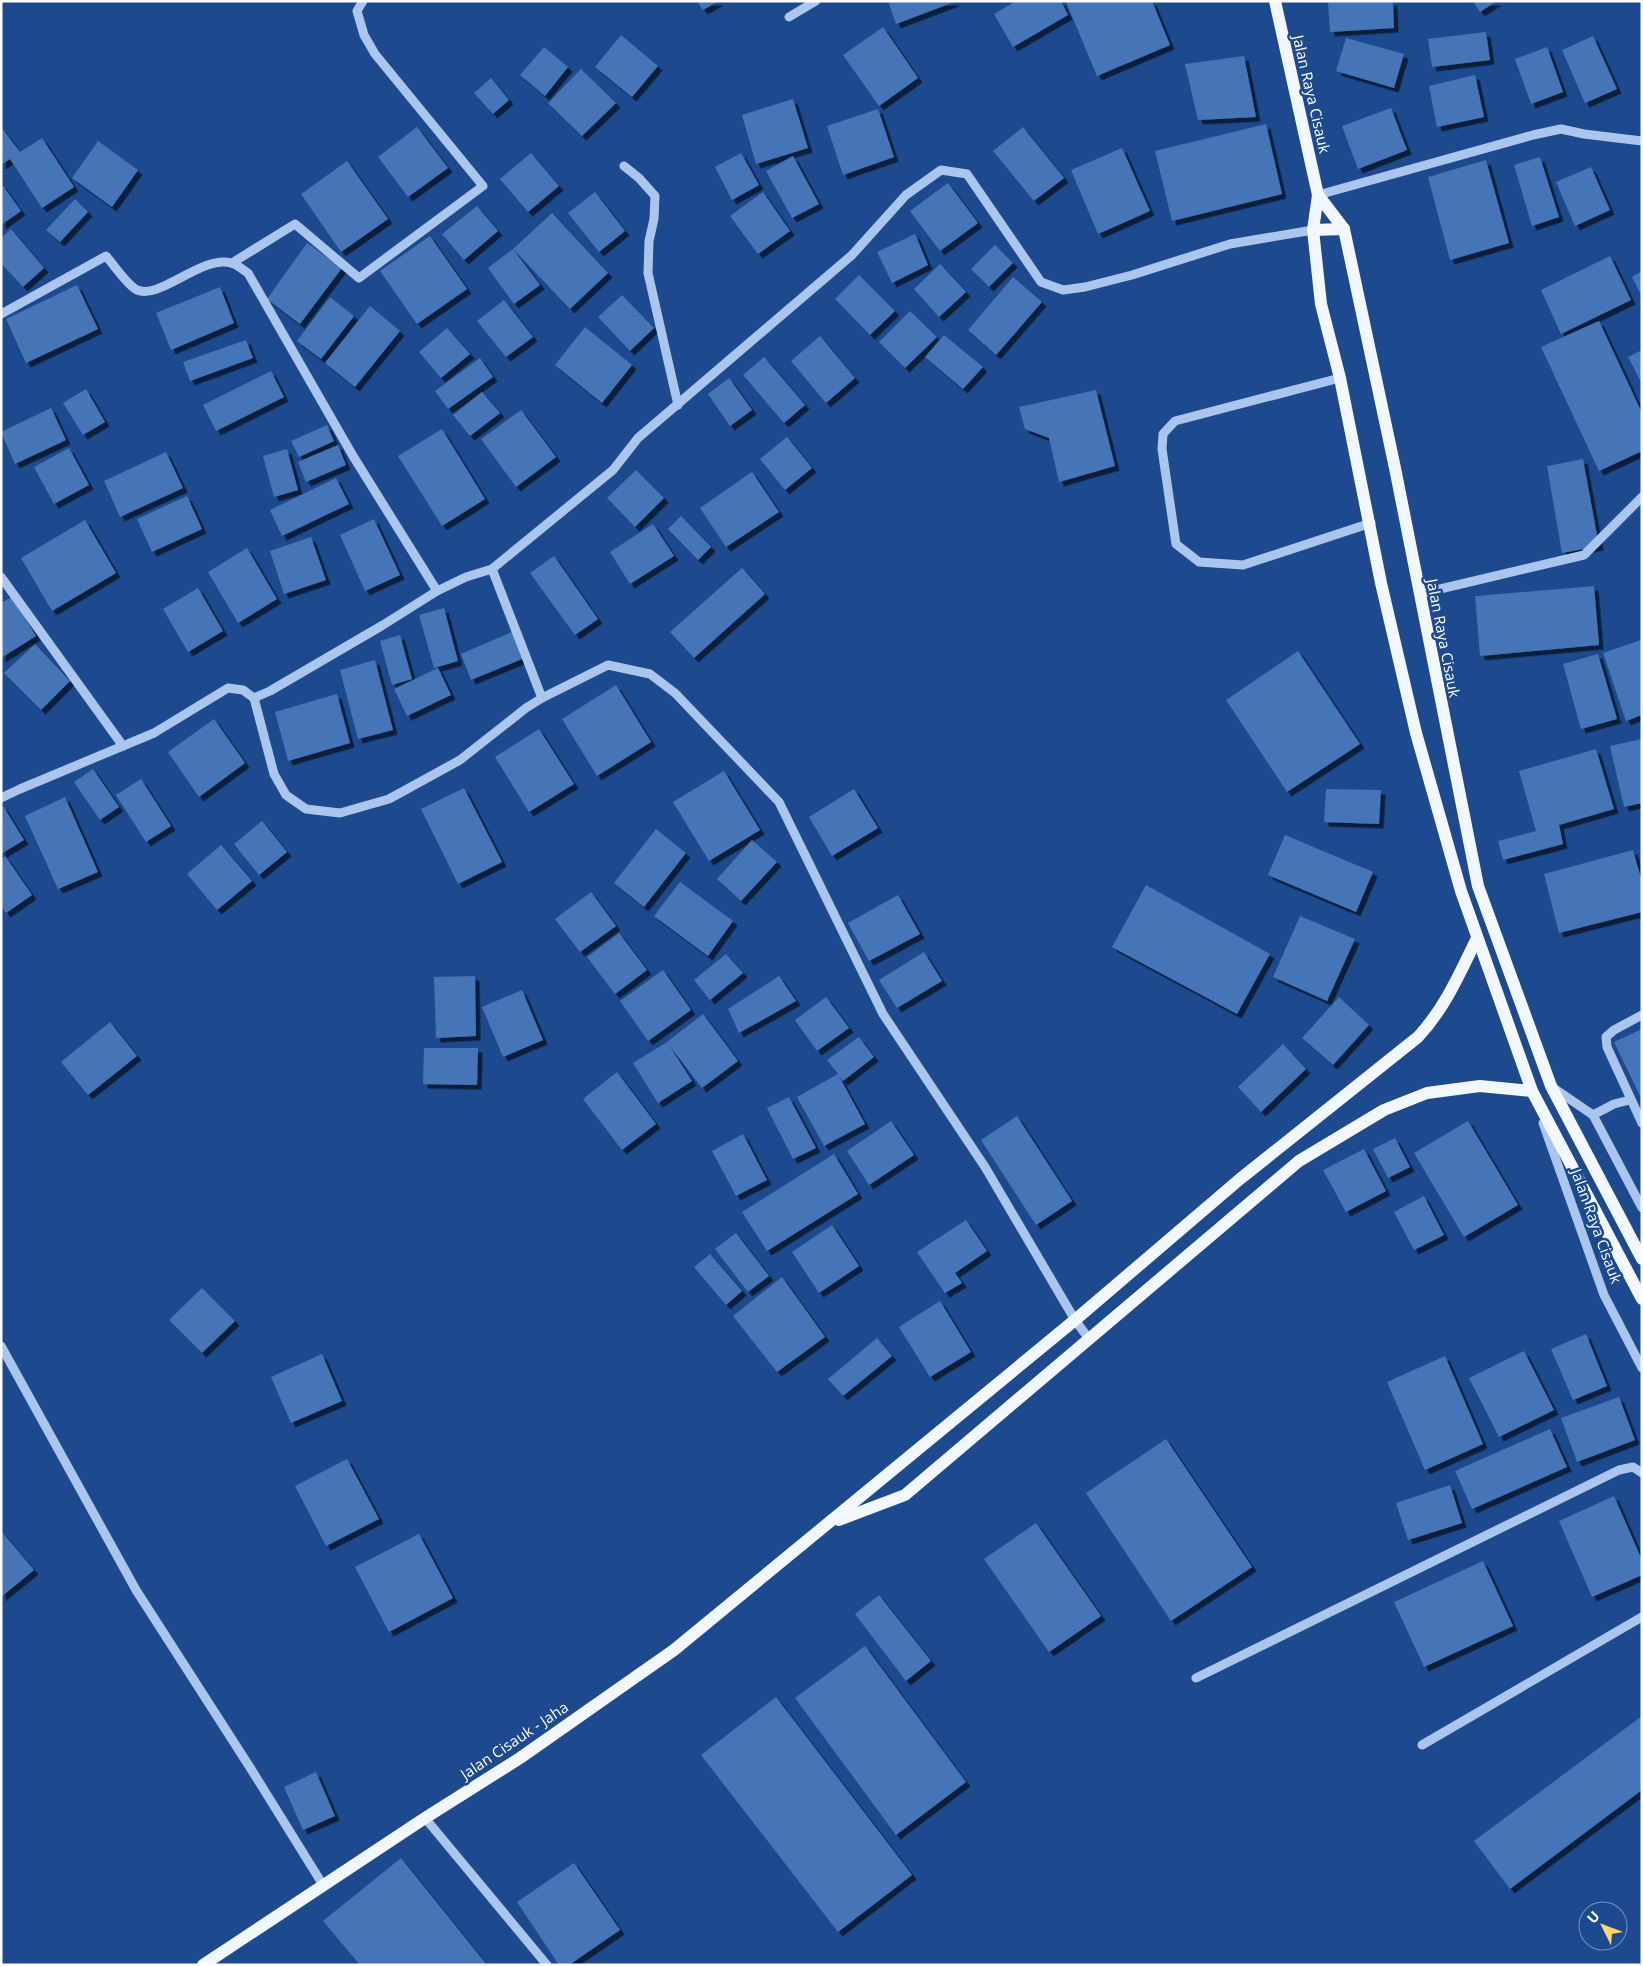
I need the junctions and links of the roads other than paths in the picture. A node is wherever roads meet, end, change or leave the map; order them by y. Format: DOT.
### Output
graph roads {
  1 [pos="363,1"];
  2 [pos="816,1"];
  3 [pos="1274,1"];
  4 [pos="789,17"];
  5 [pos="1642,141"];
  6 [pos="624,166"];
  7 [pos="1318,195"];
  8 [pos="1344,229"];
  9 [pos="1313,230"];
  10 [pos="232,263"];
  11 [pos="1,314"];
  12 [pos="1340,378"];
  13 [pos="678,405"];
  14 [pos="1642,497"];
  15 [pos="1371,523"];
  16 [pos="492,569"];
  17 [pos="1,577"];
  18 [pos="437,591"];
  19 [pos="1419,594"];
  20 [pos="254,698"];
  21 [pos="542,698"];
  22 [pos="123,746"];
  23 [pos="1,798"];
  24 [pos="1477,938"];
  25 [pos="1642,1015"];
  26 [pos="1551,1086"];
  27 [pos="1532,1091"];
  28 [pos="1630,1100"];
  29 [pos="1593,1115"];
  30 [pos="1642,1123"];
  31 [pos="1642,1208"];
  32 [pos="1642,1258"];
  33 [pos="1642,1299"];
  34 [pos="1075,1320"];
  35 [pos="1089,1339"];
  36 [pos="1,1346"];
  37 [pos="1642,1368"];
  38 [pos="1642,1473"];
  39 [pos="828,1524"];
  40 [pos="1642,1617"];
  41 [pos="1196,1678"];
  42 [pos="1422,1745"];
  43 [pos="425,1818"];
  44 [pos="323,1885"];
  45 [pos="203,1965"];
  46 [pos="547,1965"];
  1 -- 10 [label="street"];
  2 -- 4 [label="street"];
  3 -- 7 [label="main road, Jalan Raya Cisauk"];
  5 -- 7 [label="street"];
  6 -- 13 [label="street"];
  7 -- 8 [label="main road, Jalan Raya Cisauk"];
  7 -- 9 [label="main road, Jalan Raya Cisauk"];
  8 -- 9 [label="main road"];
  8 -- 19 [label="main road, Jalan Raya Cisauk"];
  9 -- 12 [label="main road, Jalan Raya Cisauk"];
  9 -- 13 [label="street"];
  10 -- 11 [label="street"];
  10 -- 18 [label="street"];
  12 -- 15 [label="main road, Jalan Raya Cisauk"];
  12 -- 15 [label="street"];
  13 -- 16 [label="street"];
  14 -- 19 [label="street"];
  15 -- 24 [label="main road, Jalan Raya Cisauk"];
  16 -- 18 [label="street"];
  16 -- 21 [label="street"];
  17 -- 22 [label="street"];
  18 -- 20 [label="street"];
  19 -- 26 [label="main road, Jalan Raya Cisauk"];
  20 -- 21 [label="street"];
  20 -- 22 [label="street"];
  21 -- 34 [label="street"];
  22 -- 23 [label="street"];
  24 -- 27 [label="main road, Jalan Raya Cisauk"];
  24 -- 34 [label="main road, Jalan Cisauk - Jaha"];
  25 -- 28 [label="street"];
  26 -- 29 [label="street"];
  26 -- 32 [label="main road, Jalan Raya Cisauk"];
  27 -- 33 [label="main road, Jalan Raya Cisauk"];
  27 -- 35 [label="main road"];
  27 -- 37 [label="street, Jalan Raya Cisauk"];
  28 -- 29 [label="street"];
  28 -- 30 [label="street"];
  29 -- 31 [label="street"];
  34 -- 35 [label="street"];
  34 -- 39 [label="main road, Jalan Cisauk - Jaha"];
  35 -- 39 [label="main road"];
  36 -- 44 [label="street"];
  38 -- 41 [label="street"];
  39 -- 43 [label="main road, Jalan Cisauk - Jaha"];
  40 -- 42 [label="street"];
  43 -- 44 [label="main road, Jalan Cisauk - Jaha"];
  43 -- 46 [label="street"];
  44 -- 45 [label="main road, Jalan Cisauk - Jaha"];
}
